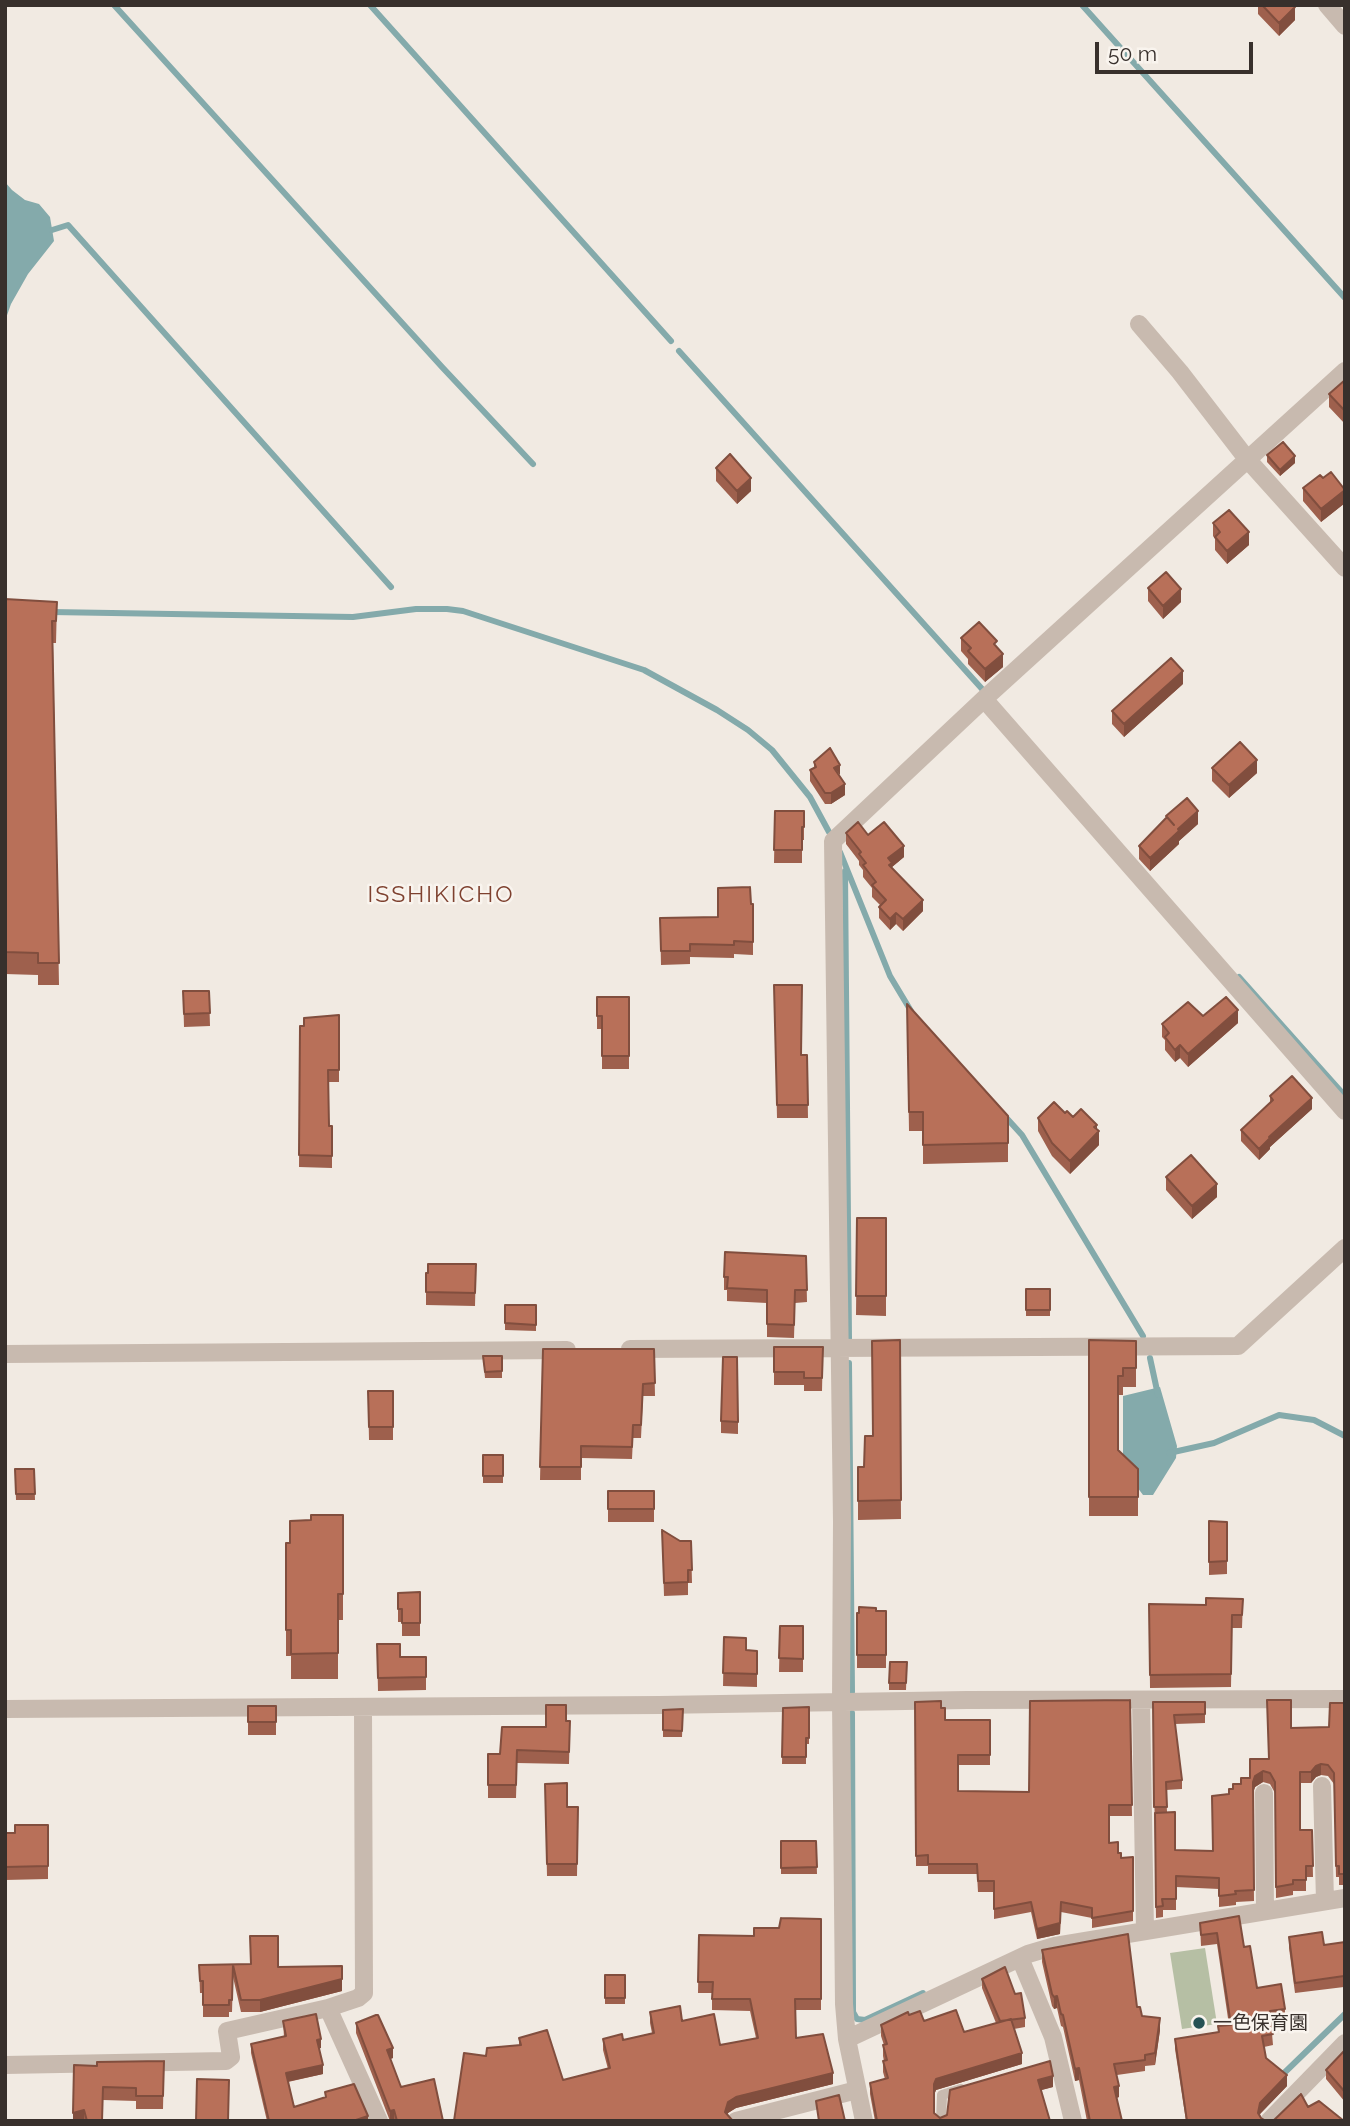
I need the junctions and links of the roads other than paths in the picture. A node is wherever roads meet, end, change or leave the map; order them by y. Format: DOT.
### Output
graph roads {
  1 [pos="1327,5"];
  2 [pos="1345,26"];
  3 [pos="1139,324"];
  4 [pos="1345,371"];
  5 [pos="1247,459"];
  6 [pos="1345,568"];
  7 [pos="984,699"];
  8 [pos="1345,1111"];
  9 [pos="1345,1248"];
  10 [pos="841,1348"];
  11 [pos="617,1349"];
  12 [pos="589,1350"];
  13 [pos="5,1354"];
  14 [pos="1345,1699"];
  15 [pos="1141,1700"];
  16 [pos="841,1701"];
  17 [pos="363,1708"];
  18 [pos="5,1709"];
  19 [pos="1322,1786"];
  20 [pos="1264,1793"];
  21 [pos="1345,1898"];
  22 [pos="1325,1901"];
  23 [pos="1265,1911"];
  24 [pos="1145,1931"];
  25 [pos="1020,1958"];
  26 [pos="328,2008"];
  27 [pos="847,2039"];
  28 [pos="1345,2043"];
  29 [pos="5,2065"];
  30 [pos="968,2087"];
  31 [pos="857,2090"];
  32 [pos="379,2121"];
  33 [pos="736,2121"];
  34 [pos="864,2121"];
  35 [pos="941,2121"];
  36 [pos="1073,2121"];
  37 [pos="1269,2121"];
  1 -- 2 [label="street"];
  3 -- 5 [label="street"];
  4 -- 5 [label="street"];
  5 -- 6 [label="street"];
  5 -- 7 [label="street"];
  7 -- 8 [label="street"];
  7 -- 10 [label="street"];
  9 -- 10 [label="street"];
  10 -- 11 [label="street"];
  10 -- 16 [label="street"];
  12 -- 13 [label="street"];
  14 -- 15 [label="street"];
  15 -- 16 [label="street"];
  15 -- 24 [label="street"];
  16 -- 17 [label="street"];
  16 -- 27 [label="street"];
  17 -- 18 [label="street"];
  17 -- 26 [label="street"];
  19 -- 22 [label="street"];
  20 -- 23 [label="street"];
  21 -- 22 [label="street"];
  22 -- 23 [label="street"];
  23 -- 24 [label="street"];
  24 -- 25 [label="street"];
  25 -- 27 [label="street"];
  25 -- 36 [label="street"];
  26 -- 29 [label="street"];
  26 -- 32 [label="street"];
  27 -- 31 [label="street"];
  28 -- 37 [label="street"];
  30 -- 35 [label="lane"];
  31 -- 33 [label="street"];
  31 -- 34 [label="street"];
}
